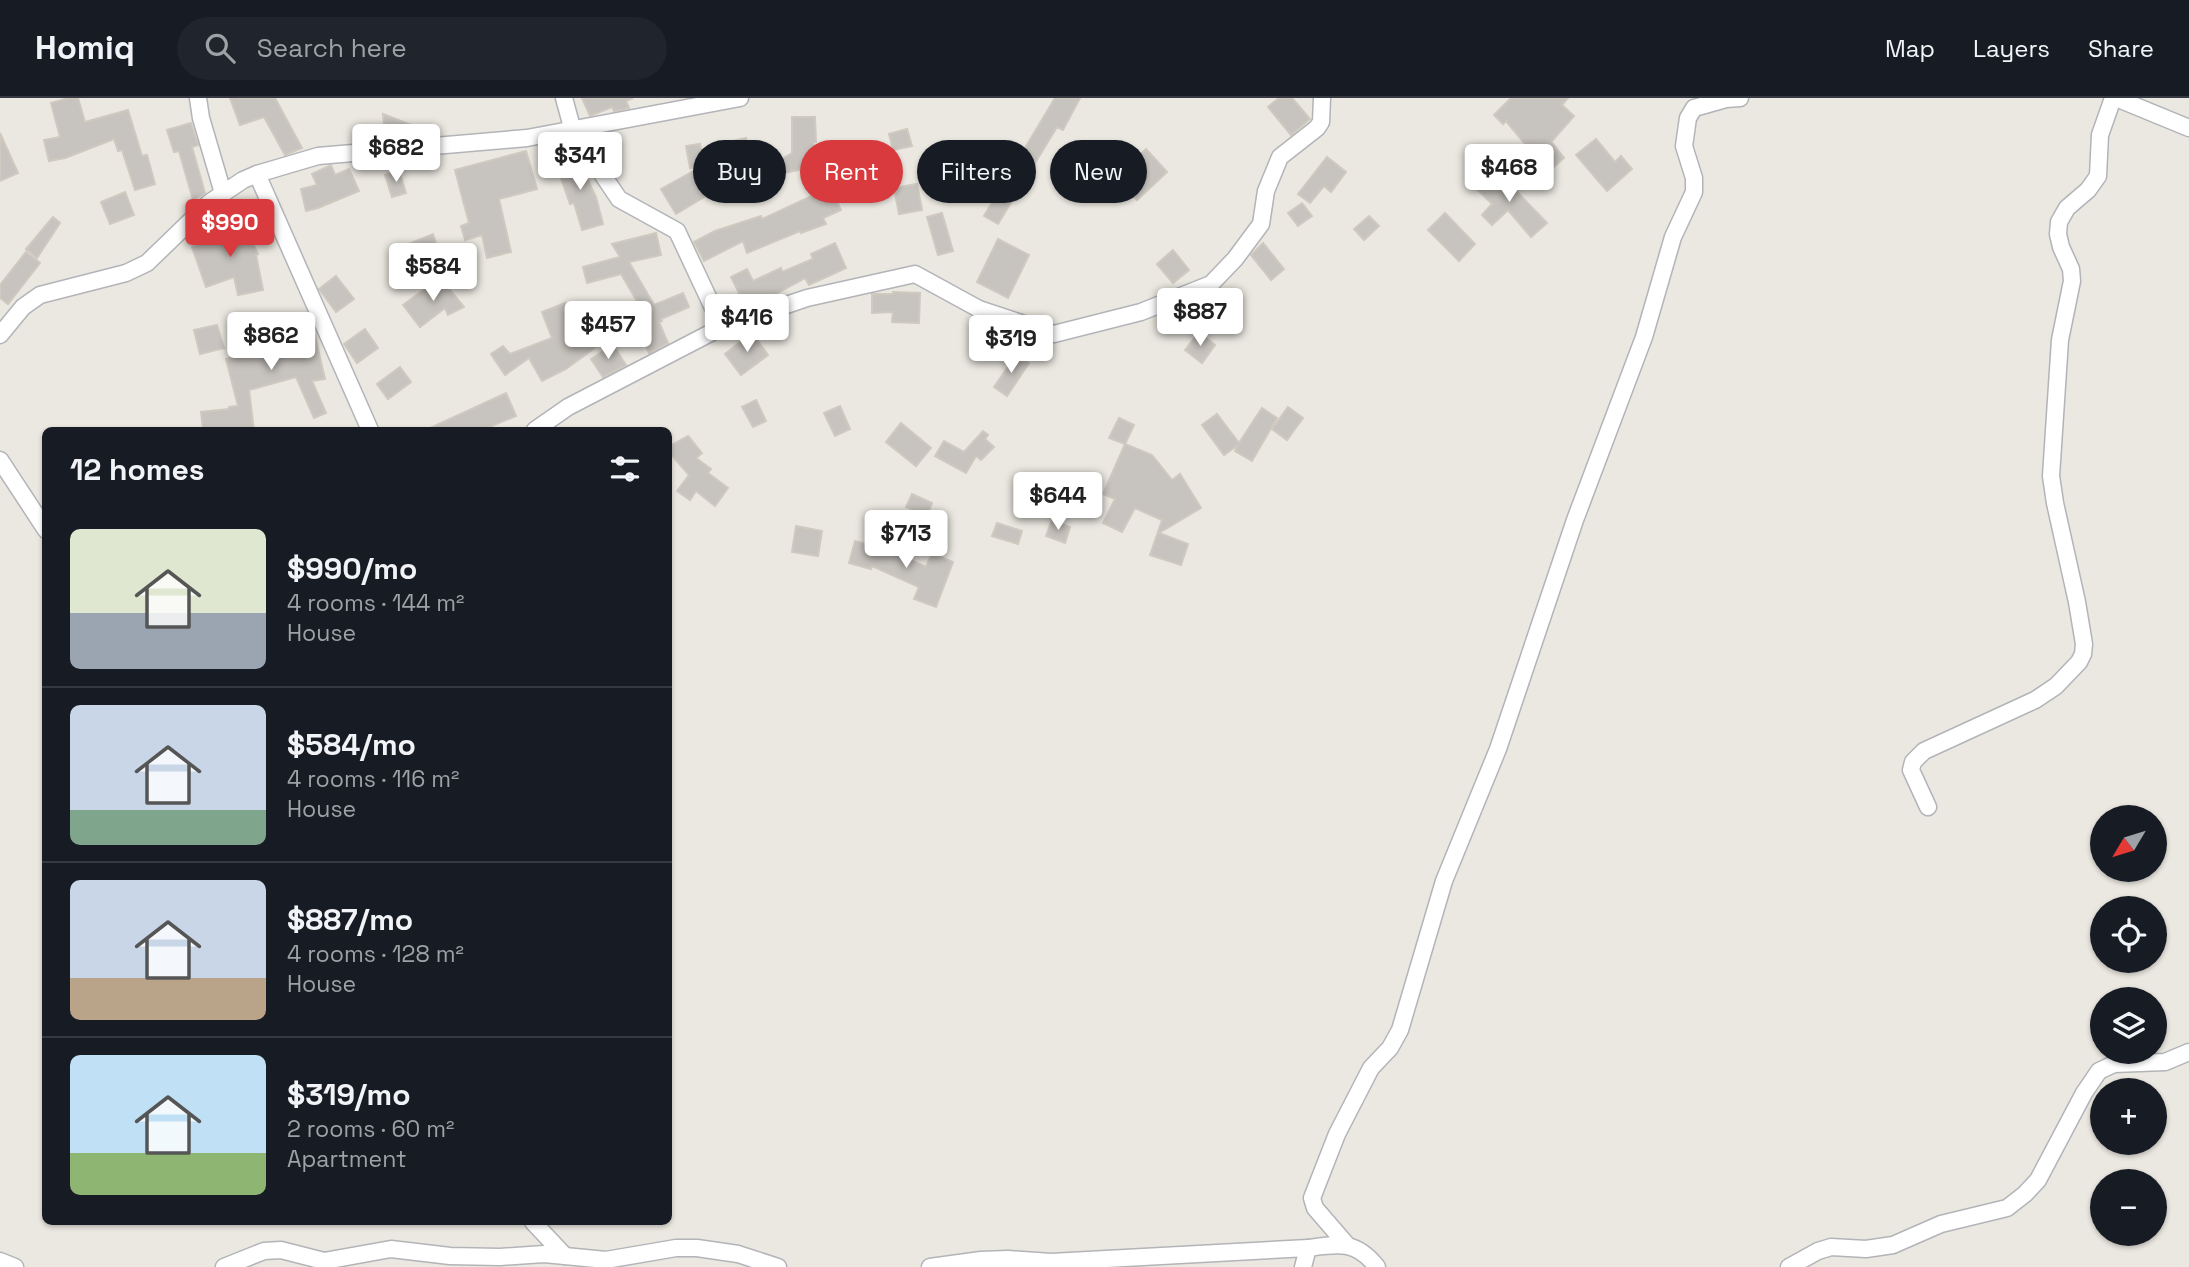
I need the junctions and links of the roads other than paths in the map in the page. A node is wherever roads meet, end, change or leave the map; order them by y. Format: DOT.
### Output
graph roads {
  1 [pos="198,98"];
  2 [pos="564,98"];
  3 [pos="740,98"];
  4 [pos="1322,98"];
  5 [pos="1740,98"];
  6 [pos="2114,98"];
  7 [pos="2189,128"];
  8 [pos="573,131"];
  9 [pos="257,174"];
  10 [pos="223,193"];
  11 [pos="722,327"];
  12 [pos="0,335"];
  13 [pos="369,427"];
  14 [pos="539,427"];
  15 [pos="0,460"];
  16 [pos="42,524"];
  17 [pos="1928,807"];
  18 [pos="2189,1052"];
  19 [pos="536,1225"];
  20 [pos="1347,1245"];
  21 [pos="1308,1248"];
  22 [pos="565,1256"];
  23 [pos="0,1261"];
  24 [pos="15,1267"];
  25 [pos="225,1267"];
  26 [pos="778,1267"];
  27 [pos="930,1267"];
  28 [pos="1303,1267"];
  29 [pos="1377,1267"];
  30 [pos="1788,1267"];
  1 -- 10 [label="street"];
  2 -- 8 [label="street"];
  3 -- 8 [label="street"];
  4 -- 11 [label="street"];
  5 -- 20 [label="street"];
  6 -- 7 [label="street"];
  6 -- 17 [label="street"];
  8 -- 9 [label="street"];
  8 -- 11 [label="street"];
  9 -- 10 [label="street"];
  9 -- 13 [label="street"];
  10 -- 12 [label="street"];
  11 -- 14 [label="street"];
  15 -- 16 [label="street"];
  18 -- 30 [label="street"];
  19 -- 22 [label="street"];
  20 -- 21 [label="street"];
  20 -- 29 [label="street"];
  21 -- 27 [label="street"];
  21 -- 28 [label="street"];
  22 -- 25 [label="street"];
  22 -- 26 [label="street"];
  23 -- 24 [label="street"];
}
